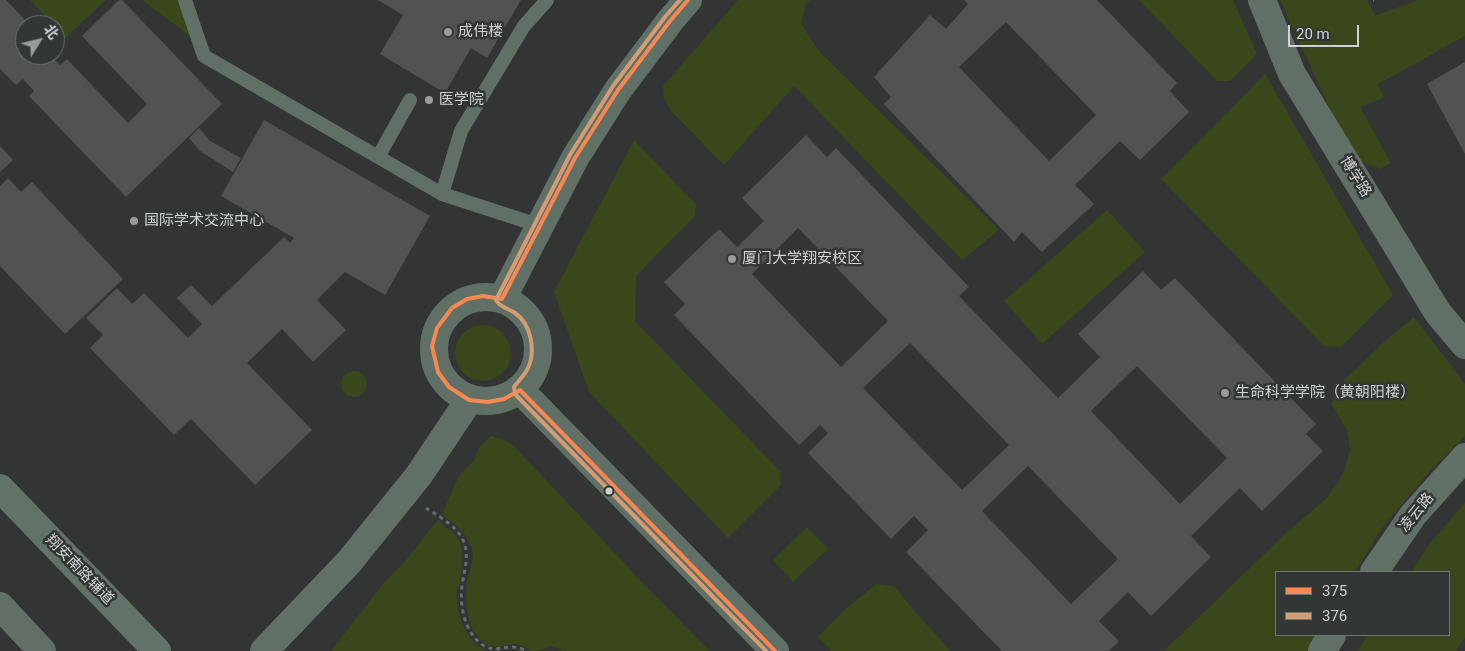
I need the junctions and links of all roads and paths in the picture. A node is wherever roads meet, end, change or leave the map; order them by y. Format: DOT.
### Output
graph roads {
  1 [pos="185,0"];
  2 [pos="547,0"];
  3 [pos="688,0"];
  4 [pos="1262,0"];
  5 [pos="410,100"];
  6 [pos="378,157"];
  7 [pos="442,194"];
  8 [pos="541,226"];
  9 [pos="502,299"];
  10 [pos="1465,345"];
  11 [pos="520,390"];
  12 [pos="469,400"];
  13 [pos="1465,457"];
  14 [pos="0,488"];
  15 [pos="405,492"];
  16 [pos="1375,571"];
  17 [pos="0,606"];
  18 [pos="1331,636"];
  19 [pos="42,651"];
  20 [pos="158,651"];
  21 [pos="264,651"];
  22 [pos="527,651"];
  23 [pos="775,651"];
  24 [pos="1322,651"];
  1 -- 6 [label="lane"];
  2 -- 7 [label="lane"];
  3 -- 8 [label="street"];
  4 -- 10 [label="street, 博学路"];
  5 -- 6 [label="lane"];
  6 -- 7 [label="lane"];
  7 -- 8 [label="lane"];
  8 -- 9 [label="street"];
  9 -- 11 [label="street"];
  9 -- 12 [label="street"];
  11 -- 12 [label="street"];
  11 -- 23 [label="street"];
  12 -- 15 [label="street"];
  13 -- 16 [label="street, 凌云路"];
  14 -- 20 [label="main road, 翔安南路辅道"];
  15 -- 21 [label="street"];
  15 -- 22 [label="path"];
  17 -- 19 [label="highway"];
  18 -- 24 [label="street"];
}
